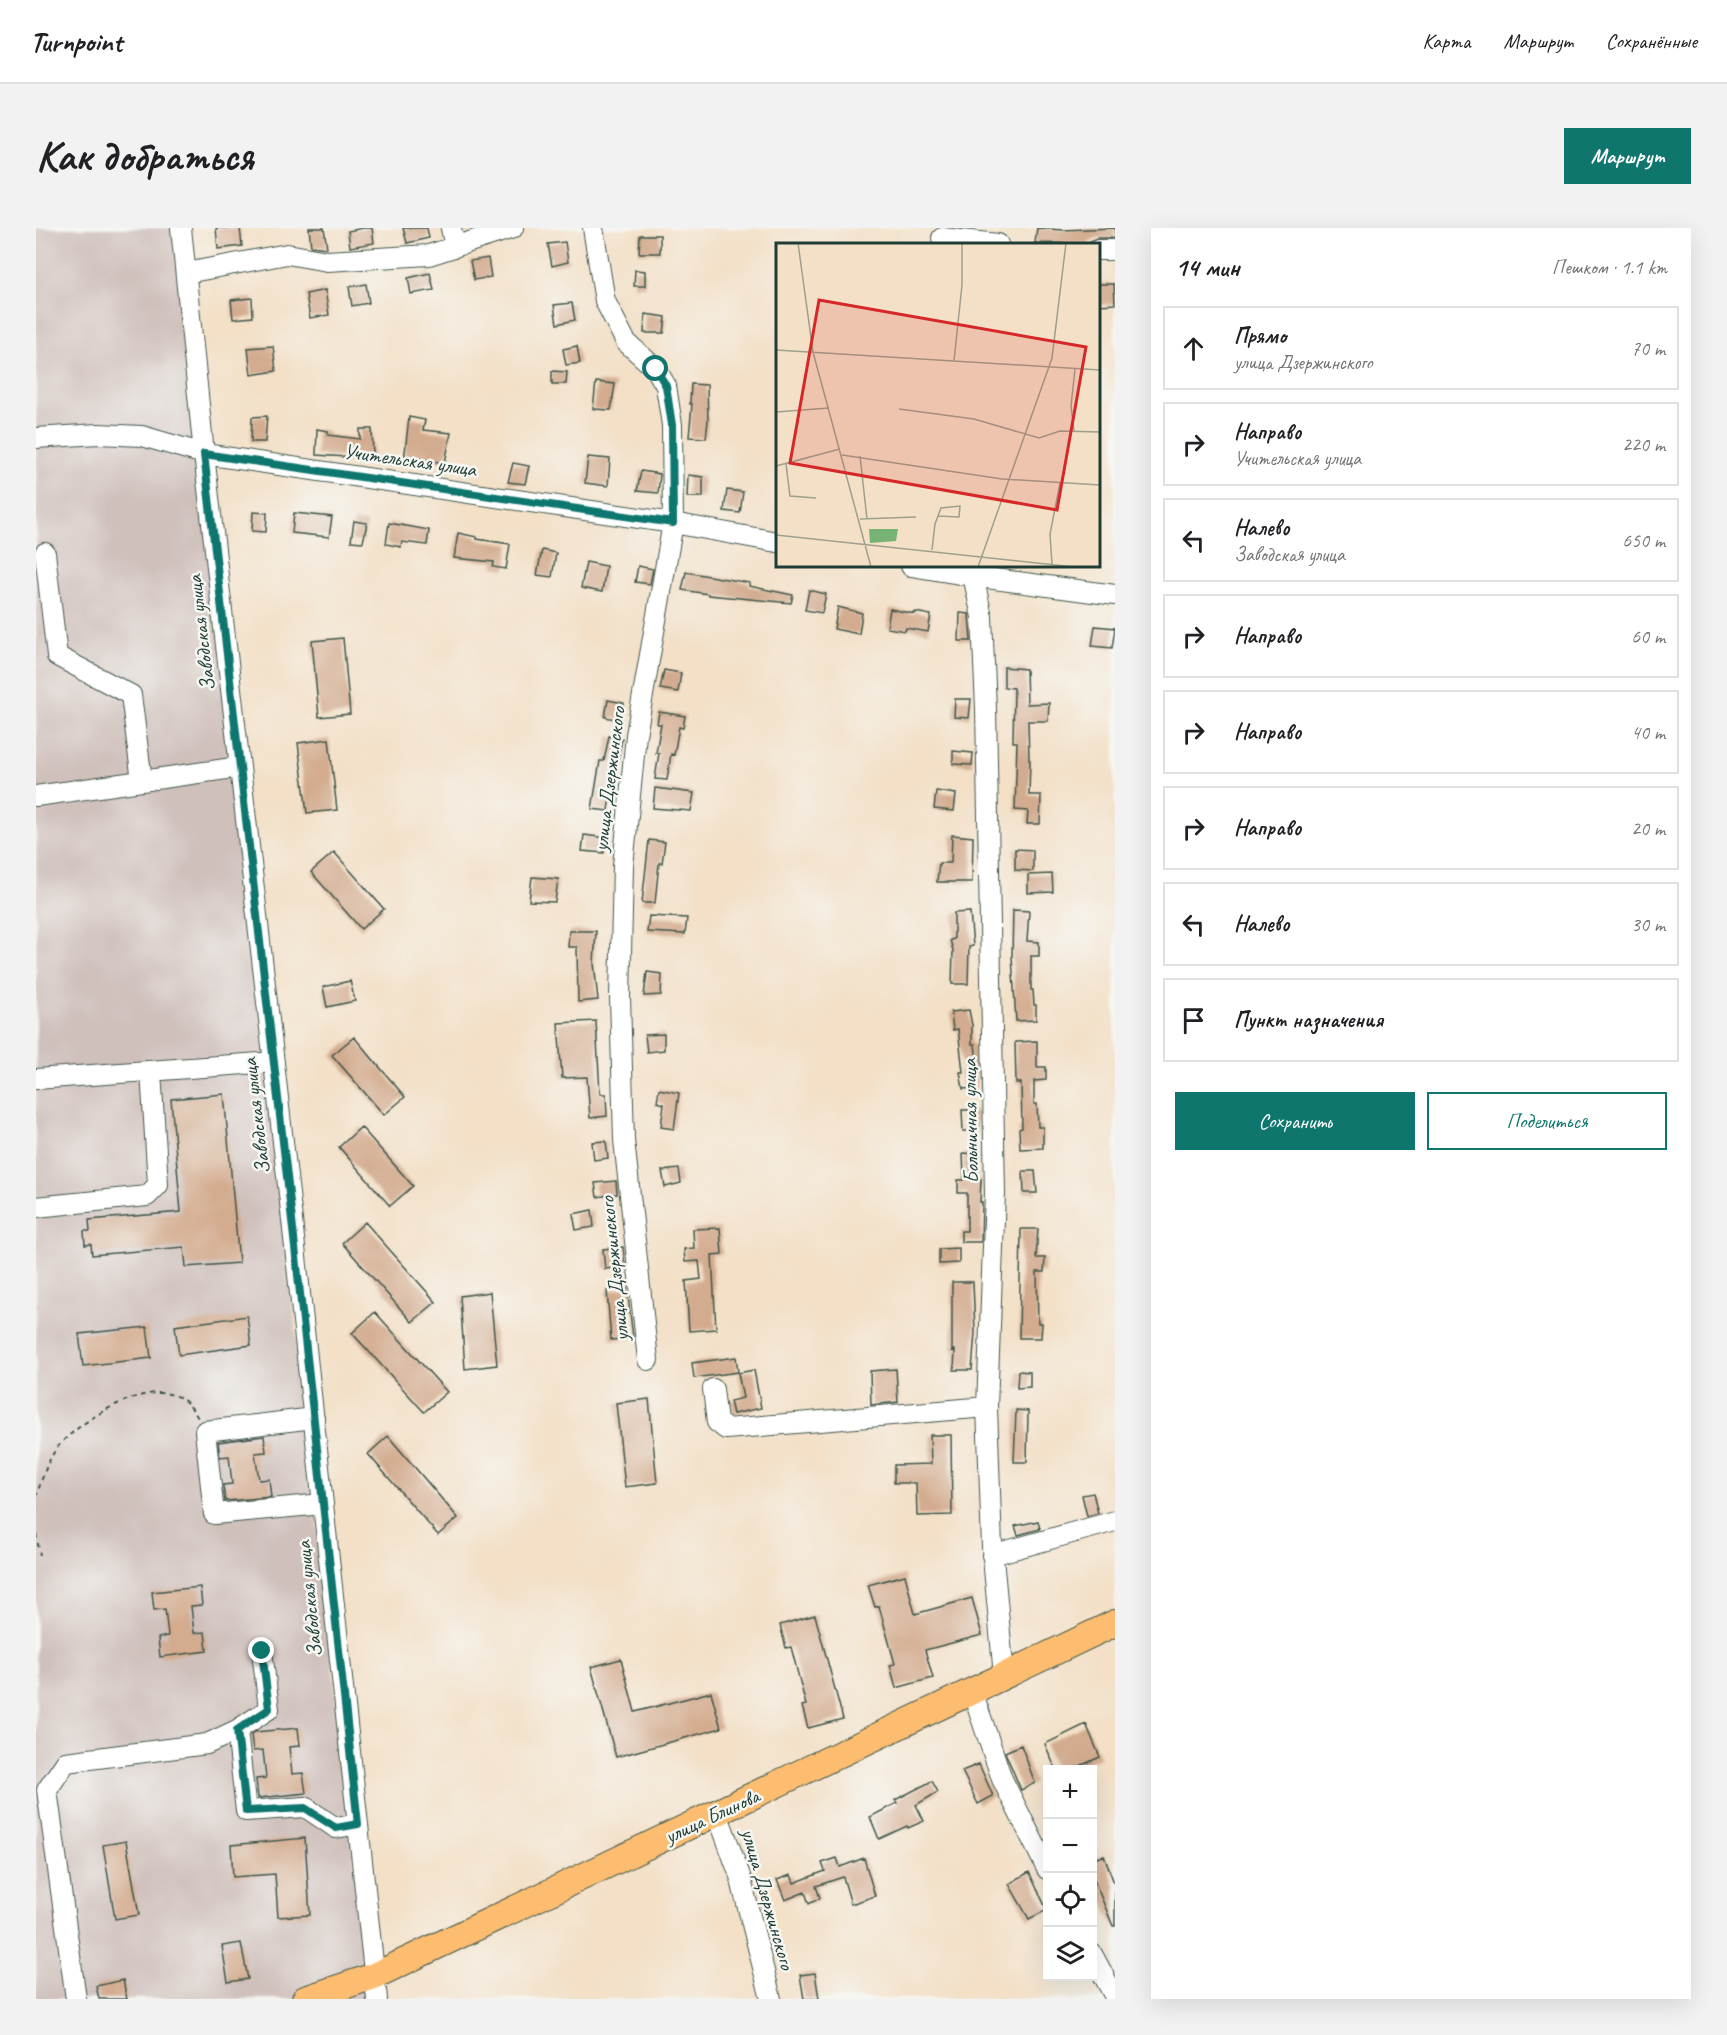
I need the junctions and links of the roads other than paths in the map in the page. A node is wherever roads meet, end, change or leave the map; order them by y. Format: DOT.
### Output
graph roads {
  1 [pos="181,228"];
  2 [pos="513,228"];
  3 [pos="593,228"];
  4 [pos="453,237"];
  5 [pos="941,237"];
  6 [pos="990,243"];
  7 [pos="186,273"];
  8 [pos="36,438"];
  9 [pos="204,454"];
  10 [pos="673,523"];
  11 [pos="776,542"];
  12 [pos="45,553"];
  13 [pos="923,567"];
  14 [pos="971,571"];
  15 [pos="1115,595"];
  16 [pos="240,767"];
  17 [pos="142,781"];
  18 [pos="36,796"];
  19 [pos="274,1062"];
  20 [pos="151,1071"];
  21 [pos="36,1079"];
  22 [pos="36,1207"];
  23 [pos="648,1360"];
  24 [pos="713,1389"];
  25 [pos="987,1407"];
  26 [pos="314,1419"];
  27 [pos="323,1504"];
  28 [pos="1115,1521"];
  29 [pos="992,1555"];
  30 [pos="1115,1623"];
  31 [pos="262,1651"];
  32 [pos="1004,1676"];
  33 [pos="972,1691"];
  34 [pos="237,1730"];
  35 [pos="717,1813"];
  36 [pos="358,1824"];
  37 [pos="1043,1861"];
  38 [pos="1097,1963"];
  39 [pos="376,1988"];
  40 [pos="1115,1997"];
  41 [pos="76,1999"];
  42 [pos="304,1999"];
  43 [pos="771,1999"];
  1 -- 7 [label="street, Заводская улица"];
  2 -- 4 [label="street"];
  3 -- 10 [label="street, улица Дзержинского"];
  4 -- 7 [label="street"];
  5 -- 6 [label="street"];
  7 -- 9 [label="street, Заводская улица"];
  8 -- 9 [label="street, Учительская улица"];
  9 -- 10 [label="street, Учительская улица"];
  9 -- 16 [label="street, Заводская улица"];
  10 -- 11 [label="street, Учительская улица"];
  10 -- 23 [label="street, улица Дзержинского"];
  12 -- 17 [label="street"];
  13 -- 14 [label="street"];
  14 -- 15 [label="street"];
  14 -- 25 [label="street, Больничная улица"];
  16 -- 17 [label="street"];
  16 -- 19 [label="street, Заводская улица"];
  17 -- 18 [label="street"];
  19 -- 20 [label="street"];
  19 -- 26 [label="street, Заводская улица"];
  20 -- 21 [label="street"];
  20 -- 22 [label="street"];
  24 -- 25 [label="street"];
  25 -- 29 [label="street, Больничная улица"];
  26 -- 27 [label="street, Заводская улица"];
  26 -- 27 [label="street"];
  27 -- 36 [label="street, Заводская улица"];
  28 -- 29 [label="street"];
  29 -- 32 [label="street, Больничная улица"];
  30 -- 32 [label="main road, улица Блинова"];
  31 -- 34 [label="street"];
  32 -- 33 [label="main road, улица Блинова"];
  33 -- 35 [label="main road, улица Блинова"];
  33 -- 37 [label="street"];
  34 -- 36 [label="street"];
  34 -- 41 [label="street"];
  35 -- 39 [label="main road, улица Блинова"];
  35 -- 43 [label="street, улица Дзержинского"];
  36 -- 39 [label="street, Заводская улица"];
  38 -- 40 [label="street"];
  39 -- 42 [label="main road, улица Блинова"];
}
